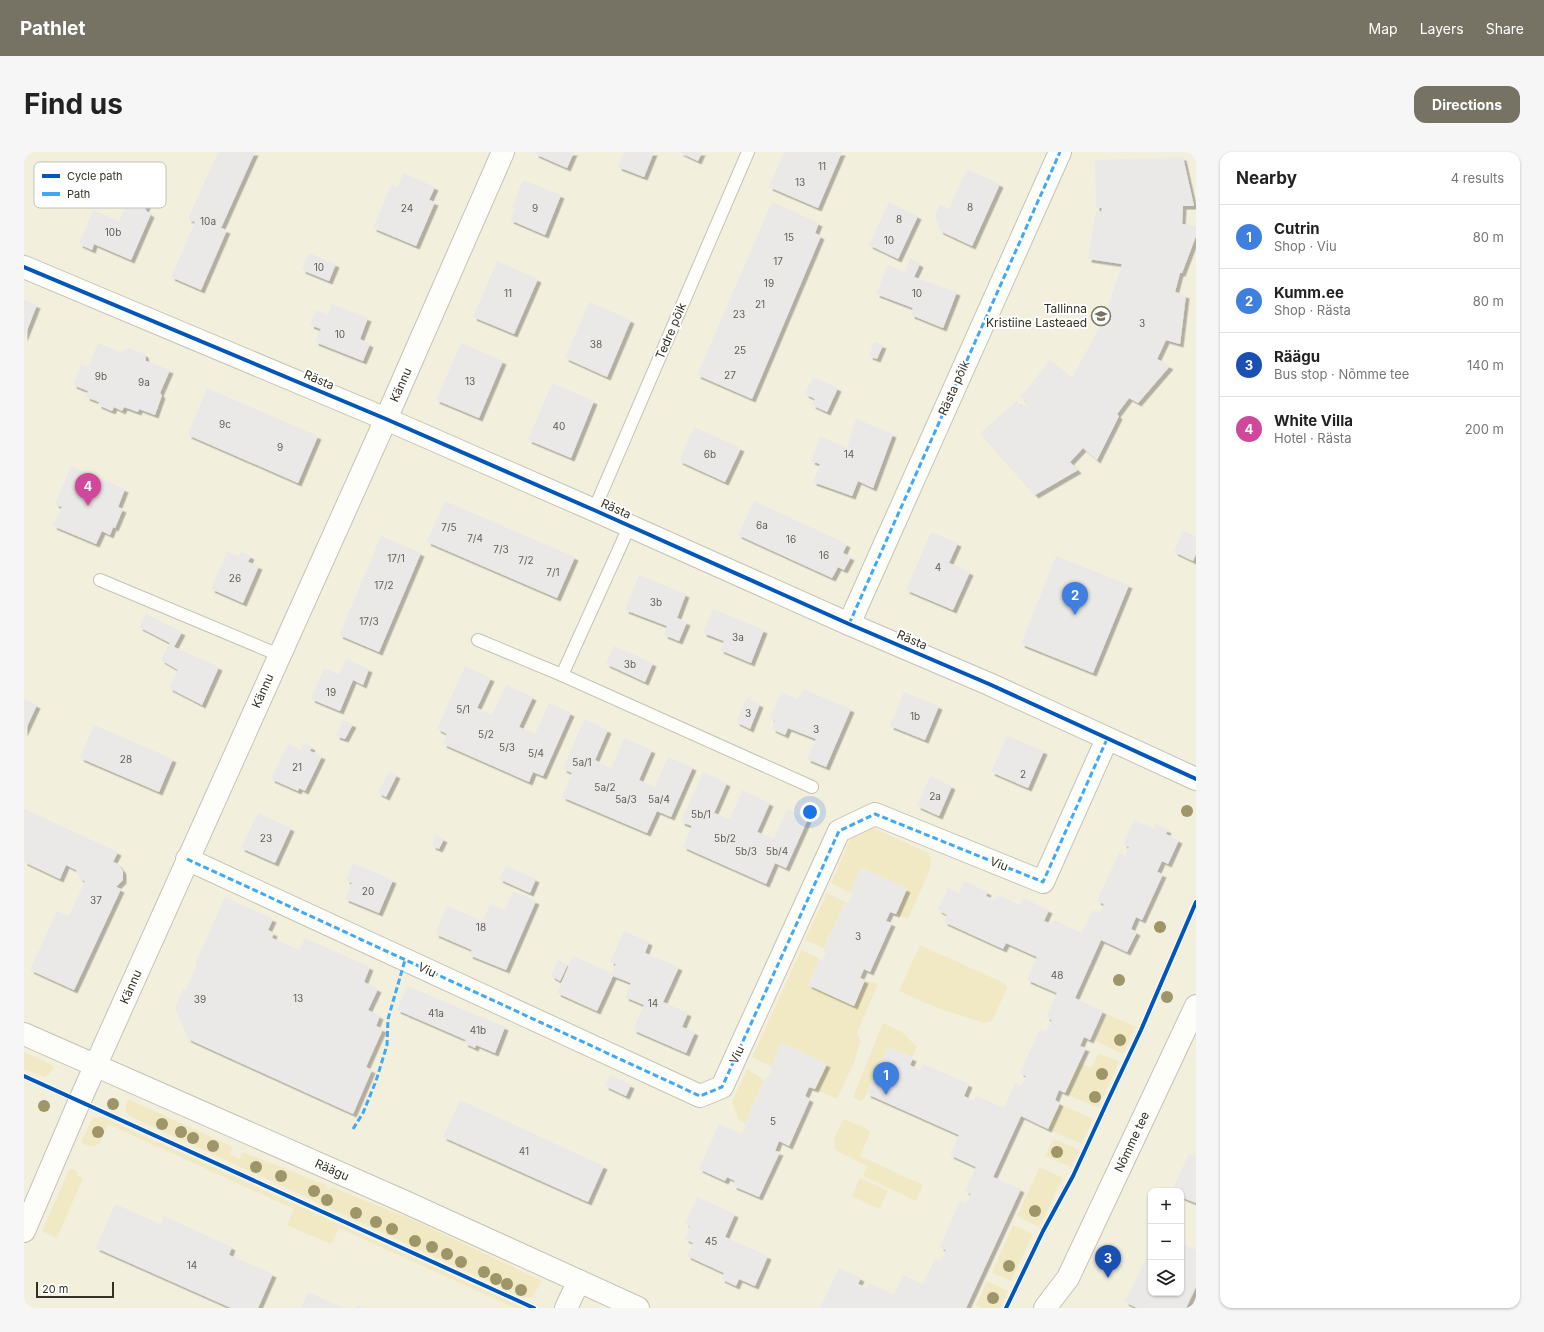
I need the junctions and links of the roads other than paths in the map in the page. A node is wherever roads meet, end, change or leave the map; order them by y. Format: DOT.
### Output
graph roads {
  1 [pos="503,152"];
  2 [pos="748,152"];
  3 [pos="1060,152"];
  4 [pos="24,267"];
  5 [pos="386,419"];
  6 [pos="594,510"];
  7 [pos="630,525"];
  8 [pos="100,580"];
  9 [pos="849,624"];
  10 [pos="478,640"];
  11 [pos="279,656"];
  12 [pos="562,675"];
  13 [pos="1107,739"];
  14 [pos="1196,779"];
  15 [pos="812,787"];
  16 [pos="187,860"];
  17 [pos="1196,1006"];
  18 [pos="24,1034"];
  19 [pos="95,1067"];
  20 [pos="24,1232"];
  21 [pos="1068,1278"];
  22 [pos="579,1282"];
  23 [pos="566,1308"];
  24 [pos="638,1308"];
  25 [pos="1045,1308"];
  26 [pos="1065,1308"];
  1 -- 5 [label="street, Kännu"];
  2 -- 6 [label="lane, Tedre põik"];
  3 -- 9 [label="street, Rästa põik"];
  4 -- 5 [label="street, Rästa"];
  5 -- 6 [label="street, Rästa"];
  5 -- 11 [label="street, Kännu"];
  6 -- 7 [label="street, Rästa"];
  7 -- 9 [label="street, Rästa"];
  7 -- 12 [label="lane"];
  8 -- 11 [label="lane"];
  9 -- 13 [label="street, Rästa"];
  10 -- 12 [label="lane"];
  11 -- 16 [label="street, Kännu"];
  12 -- 15 [label="lane"];
  13 -- 14 [label="street, Rästa"];
  13 -- 16 [label="street, Viu"];
  16 -- 19 [label="street, Kännu"];
  17 -- 21 [label="street, Nõmme tee"];
  18 -- 19 [label="street, Räägu"];
  19 -- 20 [label="street, Kännu"];
  19 -- 22 [label="street, Räägu"];
  21 -- 25 [label="street, Nõmme tee"];
  21 -- 26 [label="street, Nõmme tee"];
  22 -- 23 [label="street"];
  22 -- 24 [label="street, Räägu"];
}
